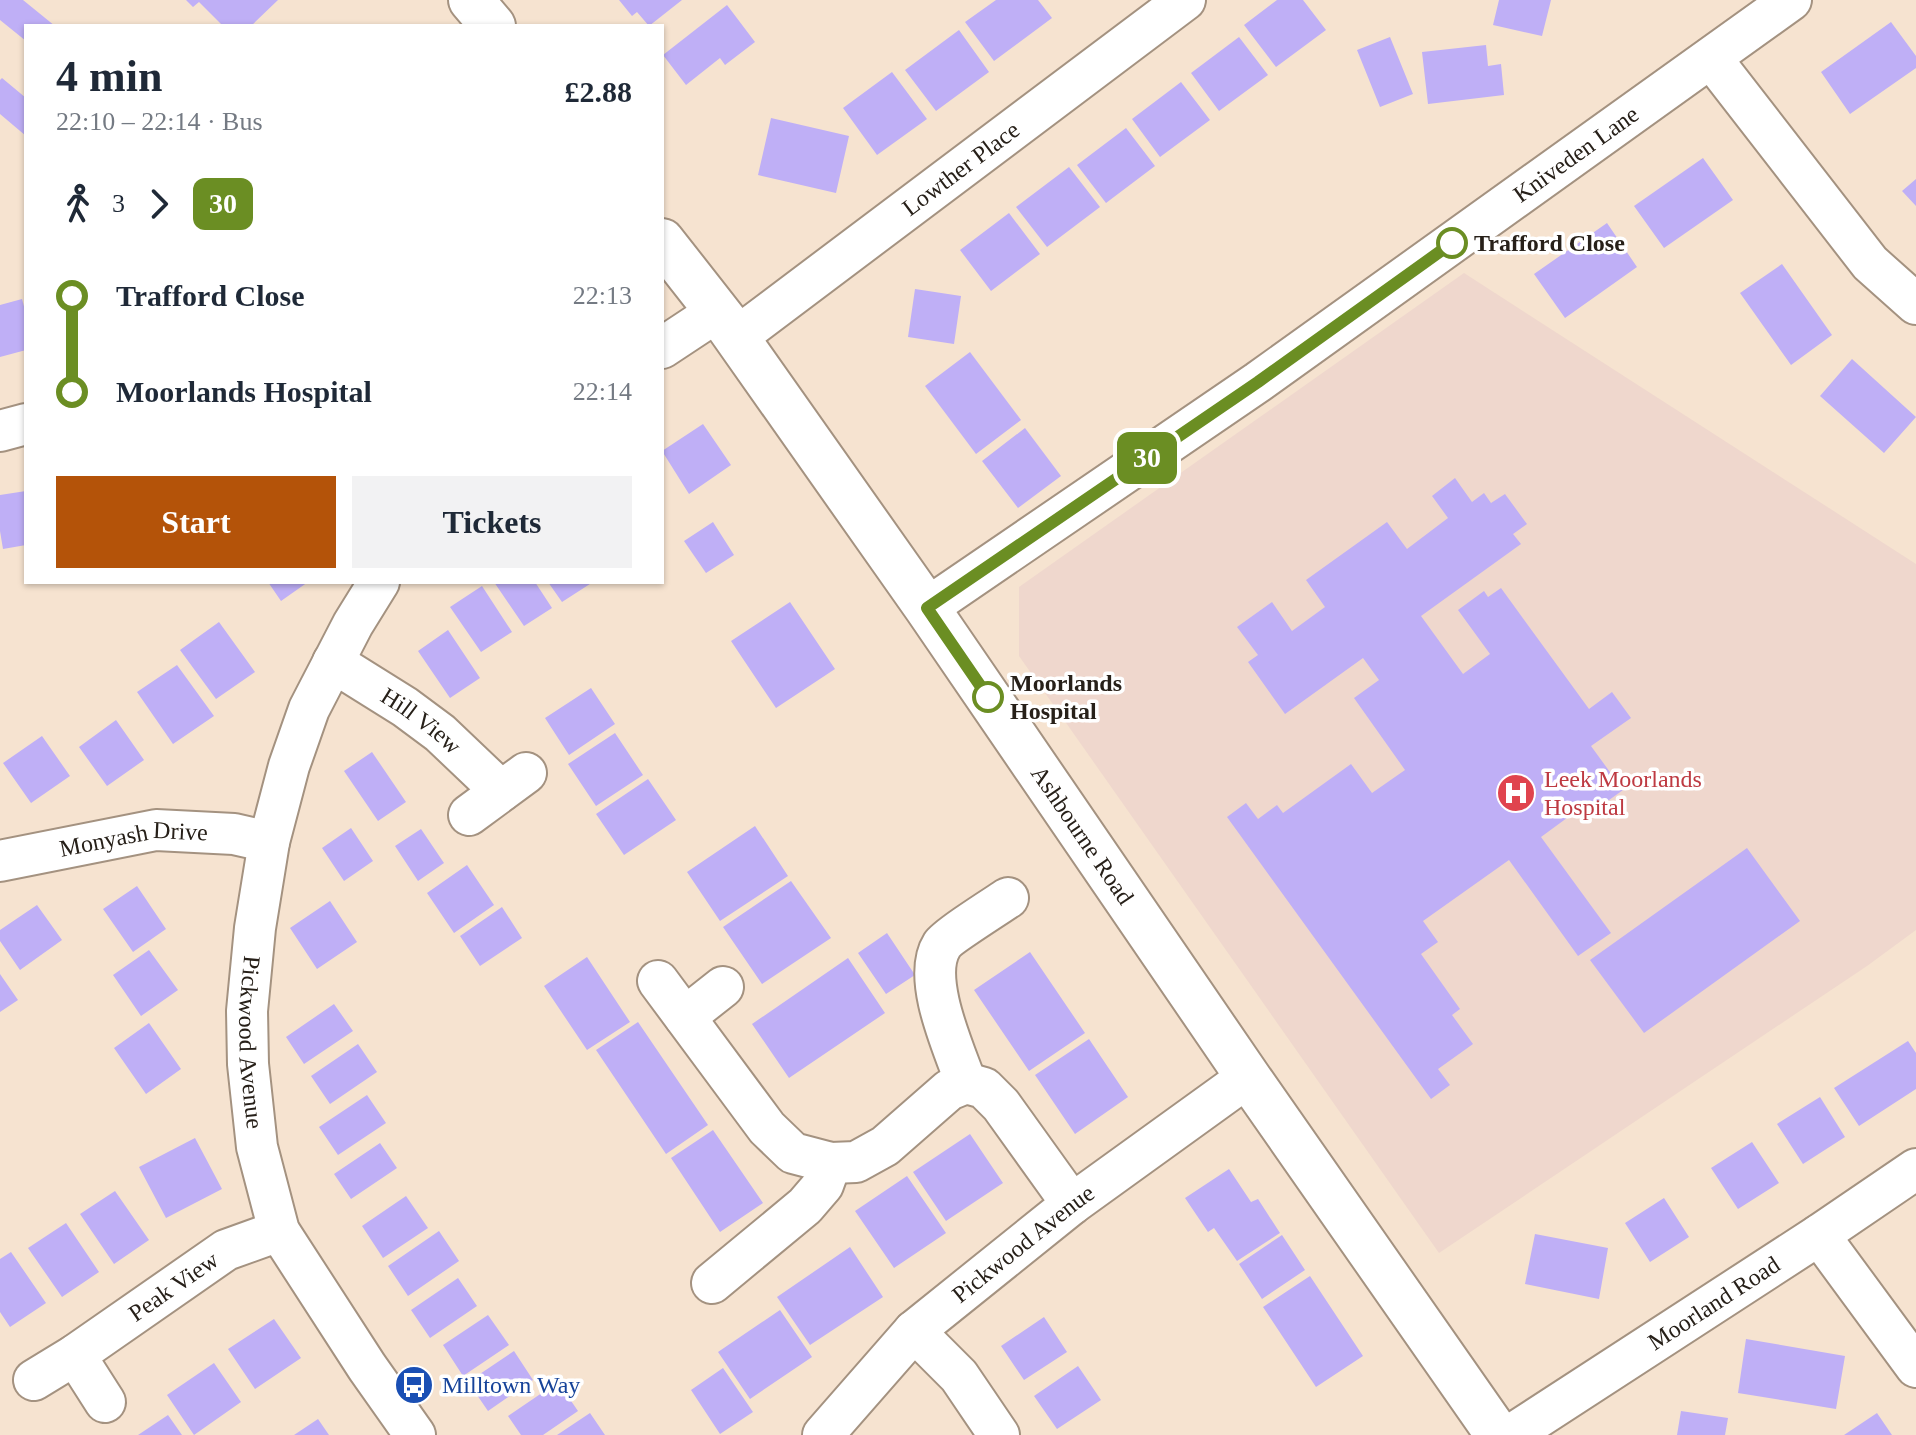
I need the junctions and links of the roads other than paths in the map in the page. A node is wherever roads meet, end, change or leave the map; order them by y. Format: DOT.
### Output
graph roads {
  1 [pos="1185,0"];
  2 [pos="1791,0"];
  3 [pos="1711,58"];
  4 [pos="664,244"];
  5 [pos="1916,304"];
  6 [pos="727,324"];
  7 [pos="664,347"];
  8 [pos="24,425"];
  9 [pos="0,431"];
  10 [pos="378,584"];
  11 [pos="927,608"];
  12 [pos="333,662"];
  13 [pos="469,815"];
  14 [pos="269,842"];
  15 [pos="0,861"];
  16 [pos="1008,898"];
  17 [pos="658,981"];
  18 [pos="723,987"];
  19 [pos="685,1017"];
  20 [pos="1248,1077"];
  21 [pos="966,1083"];
  22 [pos="831,1163"];
  23 [pos="1916,1169"];
  24 [pos="1072,1204"];
  25 [pos="279,1231"];
  26 [pos="1819,1235"];
  27 [pos="712,1283"];
  28 [pos="914,1331"];
  29 [pos="75,1355"];
  30 [pos="1916,1367"];
  31 [pos="34,1380"];
  32 [pos="105,1402"];
  33 [pos="415,1435"];
  34 [pos="823,1435"];
  35 [pos="999,1435"];
  36 [pos="1498,1435"];
  37 [pos="1511,1435"];
  1 -- 6 [label="street, Lowther Place"];
  2 -- 3 [label="street, Kniveden Lane"];
  3 -- 5 [label="street"];
  3 -- 11 [label="street, Kniveden Lane"];
  4 -- 6 [label="highway, Ashbourne Road"];
  6 -- 7 [label="street"];
  6 -- 11 [label="highway, Ashbourne Road"];
  8 -- 9 [label="street"];
  10 -- 12 [label="street, Pickwood Avenue"];
  11 -- 20 [label="highway, Ashbourne Road"];
  12 -- 13 [label="street, Hill View"];
  12 -- 14 [label="street, Pickwood Avenue"];
  14 -- 15 [label="street, Monyash Drive"];
  14 -- 25 [label="street, Pickwood Avenue"];
  16 -- 21 [label="street"];
  17 -- 19 [label="street"];
  18 -- 19 [label="street"];
  19 -- 22 [label="street"];
  20 -- 24 [label="street, Pickwood Avenue"];
  20 -- 36 [label="highway, Ashbourne Road"];
  21 -- 22 [label="street"];
  21 -- 24 [label="street"];
  22 -- 27 [label="street"];
  23 -- 26 [label="street, Moorland Road"];
  24 -- 28 [label="street, Pickwood Avenue"];
  25 -- 29 [label="street, Peak View"];
  25 -- 33 [label="street, Pickwood Avenue"];
  26 -- 30 [label="street"];
  26 -- 37 [label="street, Moorland Road"];
  28 -- 34 [label="street, Pickwood Avenue"];
  28 -- 35 [label="street"];
  29 -- 31 [label="street, Peak View"];
  29 -- 32 [label="street"];
}
